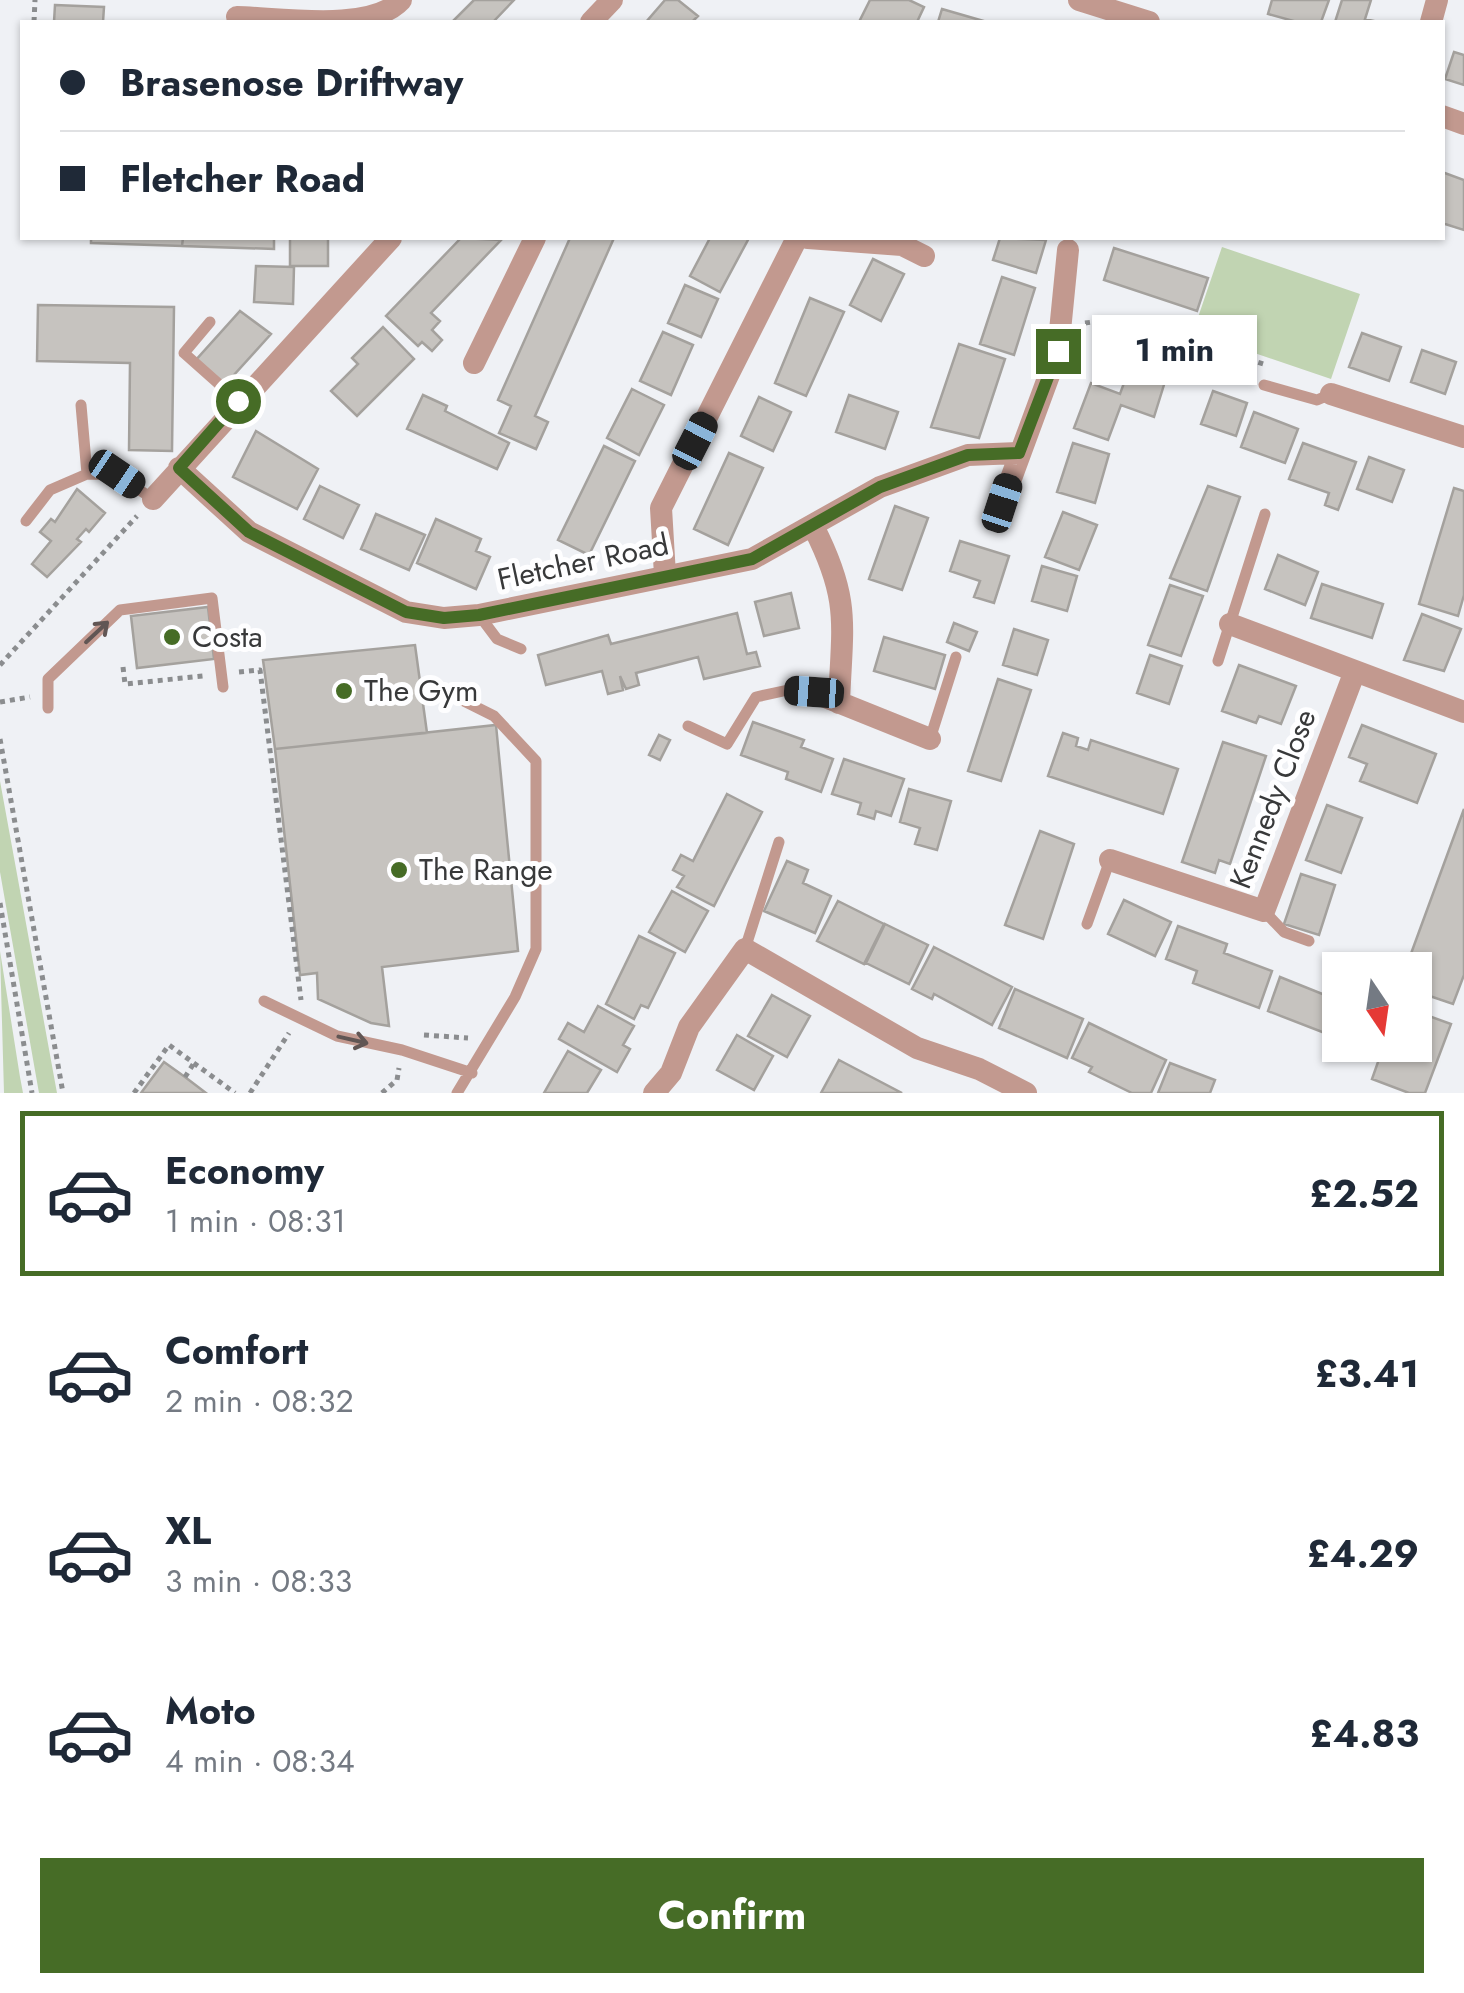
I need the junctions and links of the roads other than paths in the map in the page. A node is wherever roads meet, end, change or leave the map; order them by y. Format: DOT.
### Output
graph roads {
  1 [pos="401,0"];
  2 [pos="612,0"];
  3 [pos="1078,0"];
  4 [pos="236,13"];
  5 [pos="593,20"];
  6 [pos="1143,20"];
  7 [pos="389,240"];
  8 [pos="534,240"];
  9 [pos="796,240"];
  10 [pos="832,240"];
  11 [pos="1069,244"];
  12 [pos="924,256"];
  13 [pos="210,322"];
  14 [pos="474,364"];
  15 [pos="1264,385"];
  16 [pos="1332,394"];
  17 [pos="238,401"];
  18 [pos="81,405"];
  19 [pos="1464,437"];
  20 [pos="1019,453"];
  21 [pos="179,468"];
  22 [pos="86,474"];
  23 [pos="153,499"];
  24 [pos="1002,503"];
  25 [pos="1265,514"];
  26 [pos="26,521"];
  27 [pos="814,528"];
  28 [pos="665,575"];
  29 [pos="479,615"];
  30 [pos="1230,624"];
  31 [pos="521,649"];
  32 [pos="956,657"];
  33 [pos="1218,661"];
  34 [pos="1355,671"];
  35 [pos="222,680"];
  36 [pos="814,692"];
  37 [pos="452,696"];
  38 [pos="839,703"];
  39 [pos="48,708"];
  40 [pos="1464,712"];
  41 [pos="688,726"];
  42 [pos="930,740"];
  43 [pos="779,842"];
  44 [pos="1110,860"];
  45 [pos="1264,911"];
  46 [pos="1087,924"];
  47 [pos="1309,941"];
  48 [pos="746,949"];
  49 [pos="264,1001"];
  50 [pos="472,1073"];
  51 [pos="457,1093"];
  52 [pos="654,1093"];
  53 [pos="1026,1093"];
  1 -- 4 [label="street"];
  2 -- 5 [label="street"];
  3 -- 6 [label="street"];
  7 -- 17 [label="street"];
  8 -- 14 [label="street"];
  9 -- 28 [label="street"];
  10 -- 12 [label="street"];
  11 -- 20 [label="street"];
  13 -- 17 [label="lane"];
  15 -- 16 [label="lane"];
  16 -- 19 [label="street"];
  17 -- 21 [label="street"];
  18 -- 22 [label="lane"];
  20 -- 24 [label="street"];
  20 -- 27 [label="street, Fletcher Road"];
  21 -- 23 [label="street"];
  21 -- 29 [label="street, Fletcher Road"];
  22 -- 23 [label="lane"];
  22 -- 26 [label="lane"];
  25 -- 30 [label="lane"];
  27 -- 28 [label="street, Fletcher Road"];
  27 -- 38 [label="street"];
  28 -- 29 [label="street, Fletcher Road"];
  29 -- 31 [label="lane"];
  30 -- 33 [label="lane"];
  30 -- 34 [label="street"];
  32 -- 42 [label="lane"];
  34 -- 40 [label="street"];
  34 -- 45 [label="street, Kennedy Close"];
  39 -- 35 [label="lane, one-way"];
  36 -- 38 [label="street"];
  36 -- 41 [label="lane"];
  37 -- 50 [label="lane"];
  38 -- 42 [label="street"];
  43 -- 48 [label="lane"];
  44 -- 45 [label="street, Kennedy Close"];
  44 -- 46 [label="lane"];
  45 -- 47 [label="lane"];
  48 -- 52 [label="street"];
  48 -- 53 [label="street"];
  49 -- 50 [label="lane, one-way"];
  50 -- 51 [label="lane"];
}
